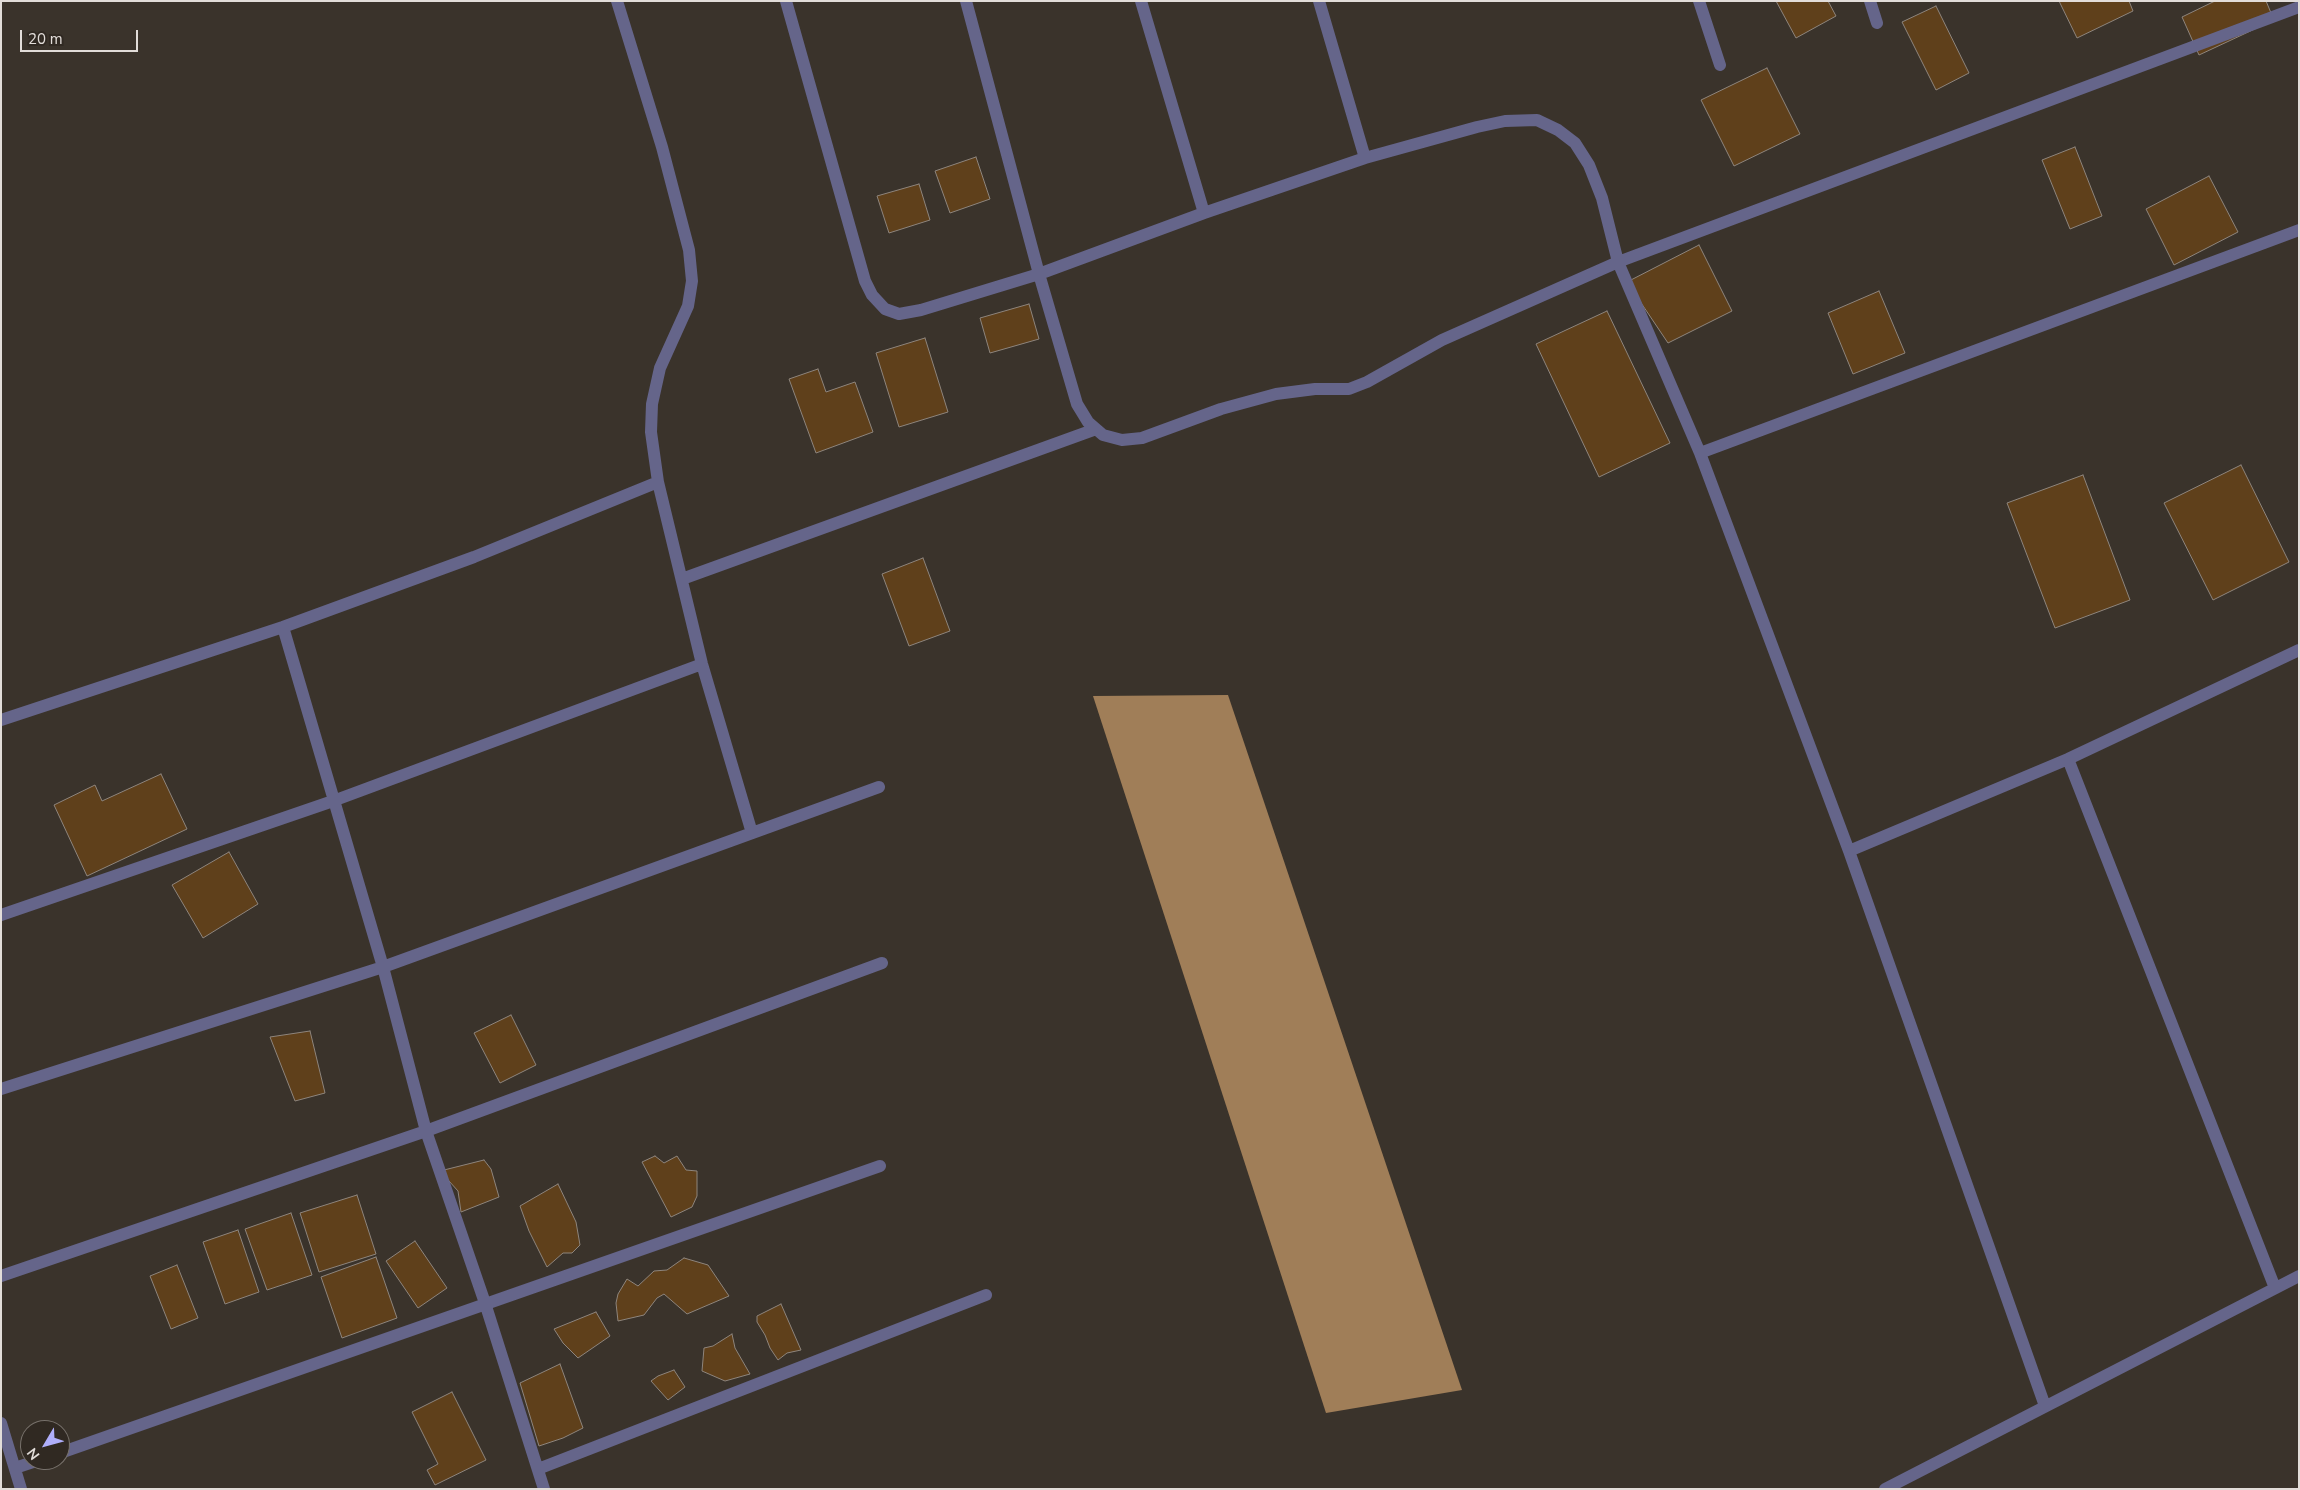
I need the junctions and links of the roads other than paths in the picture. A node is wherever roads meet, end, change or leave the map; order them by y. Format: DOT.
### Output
graph roads {
  1 [pos="617,1"];
  2 [pos="786,1"];
  3 [pos="966,1"];
  4 [pos="1141,1"];
  5 [pos="1319,1"];
  6 [pos="1699,1"];
  7 [pos="1870,1"];
  8 [pos="2299,7"];
  9 [pos="1877,23"];
  10 [pos="1720,65"];
  11 [pos="1365,158"];
  12 [pos="1204,213"];
  13 [pos="2299,230"];
  14 [pos="1618,262"];
  15 [pos="1039,274"];
  16 [pos="1096,430"];
  17 [pos="1700,452"];
  18 [pos="658,482"];
  19 [pos="682,579"];
  20 [pos="283,627"];
  21 [pos="2299,650"];
  22 [pos="702,664"];
  23 [pos="1,720"];
  24 [pos="2068,759"];
  25 [pos="879,787"];
  26 [pos="333,801"];
  27 [pos="752,833"];
  28 [pos="1849,851"];
  29 [pos="1,915"];
  30 [pos="882,963"];
  31 [pos="383,967"];
  32 [pos="1,1089"];
  33 [pos="426,1131"];
  34 [pos="880,1166"];
  35 [pos="1,1276"];
  36 [pos="2299,1276"];
  37 [pos="2275,1288"];
  38 [pos="986,1295"];
  39 [pos="484,1303"];
  40 [pos="2045,1406"];
  41 [pos="1,1423"];
  42 [pos="70,1448"];
  43 [pos="20,1466"];
  44 [pos="15,1468"];
  45 [pos="538,1469"];
  46 [pos="21,1489"];
  47 [pos="544,1489"];
  48 [pos="1885,1489"];
  1 -- 18 [label="street"];
  2 -- 15 [label="street"];
  3 -- 15 [label="street"];
  4 -- 12 [label="street"];
  5 -- 11 [label="street"];
  6 -- 10 [label="street"];
  7 -- 9 [label="street"];
  8 -- 14 [label="street"];
  11 -- 12 [label="street"];
  11 -- 14 [label="street"];
  12 -- 15 [label="street"];
  13 -- 17 [label="street"];
  14 -- 16 [label="street"];
  14 -- 17 [label="street"];
  15 -- 16 [label="street"];
  16 -- 19 [label="street"];
  17 -- 28 [label="street"];
  18 -- 19 [label="street"];
  18 -- 20 [label="street"];
  19 -- 22 [label="street"];
  20 -- 23 [label="street"];
  20 -- 26 [label="street"];
  21 -- 24 [label="street"];
  22 -- 26 [label="street"];
  22 -- 27 [label="street"];
  24 -- 28 [label="street"];
  24 -- 37 [label="street"];
  25 -- 27 [label="street"];
  26 -- 29 [label="street"];
  26 -- 31 [label="street"];
  27 -- 31 [label="street"];
  28 -- 40 [label="street"];
  30 -- 33 [label="street"];
  31 -- 32 [label="street"];
  31 -- 33 [label="street"];
  33 -- 35 [label="street"];
  33 -- 39 [label="street"];
  34 -- 39 [label="street"];
  36 -- 37 [label="street"];
  37 -- 40 [label="street"];
  38 -- 45 [label="street"];
  39 -- 42 [label="street"];
  39 -- 45 [label="street"];
  40 -- 48 [label="street"];
  41 -- 44 [label="street"];
  43 -- 44 [label="street"];
  44 -- 46 [label="street"];
  45 -- 47 [label="street"];
}
